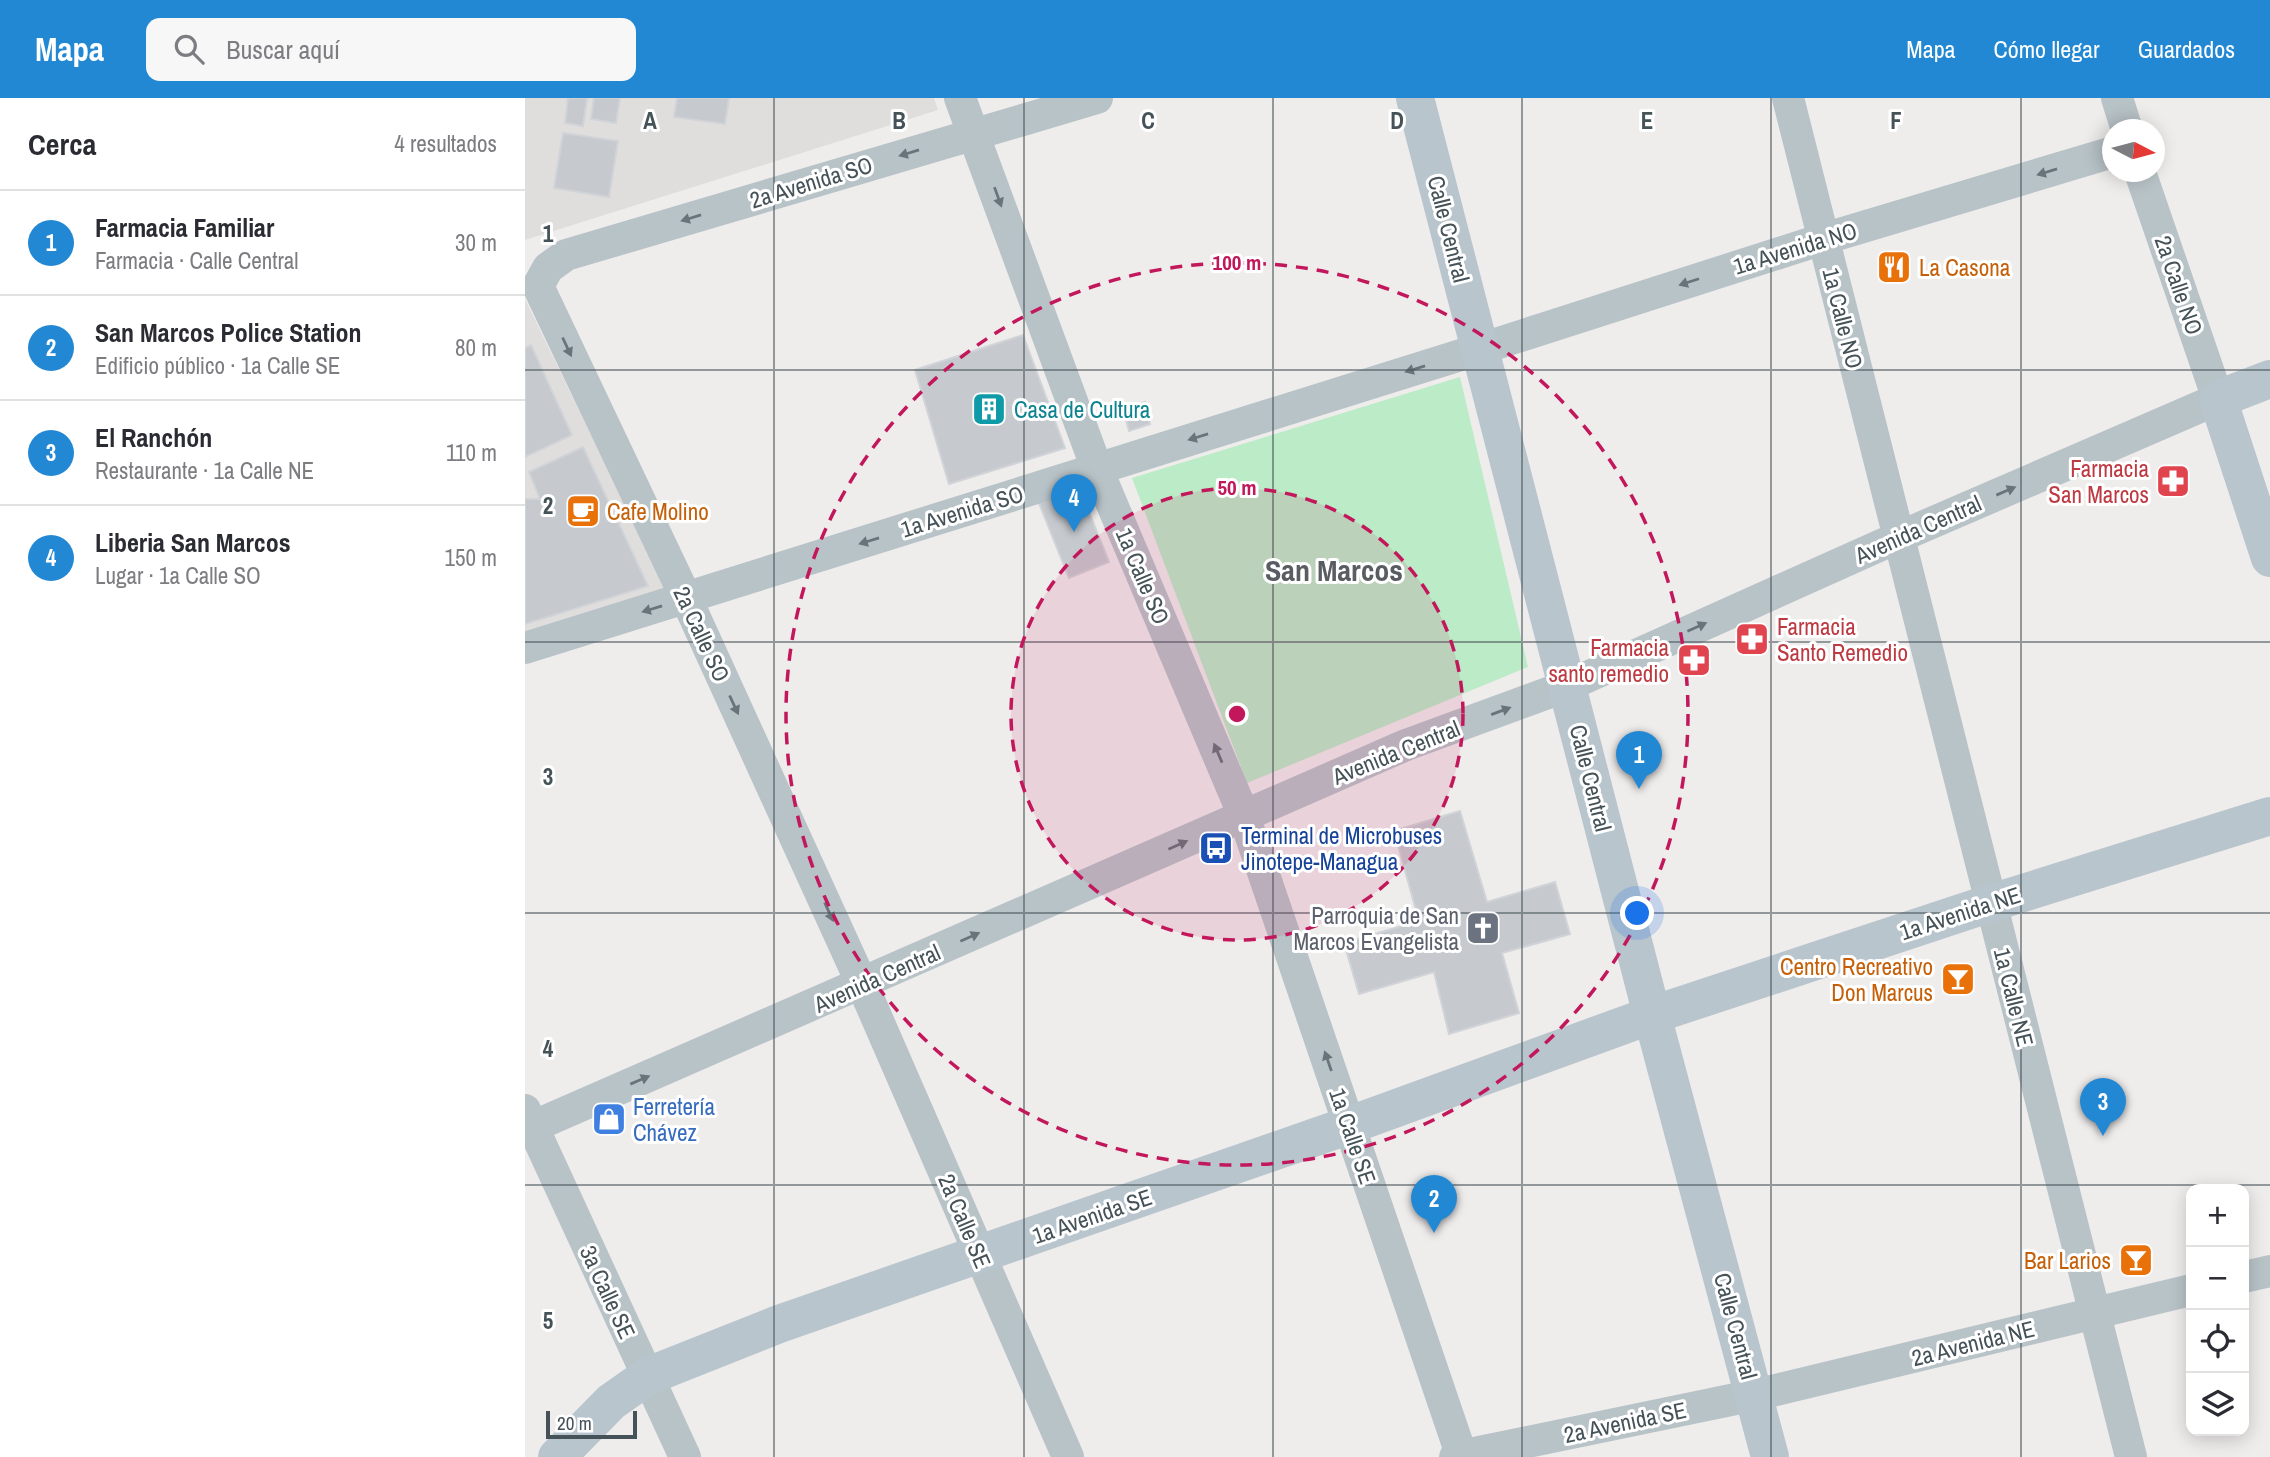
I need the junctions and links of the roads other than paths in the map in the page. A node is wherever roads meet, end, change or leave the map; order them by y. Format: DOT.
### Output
graph roads {
  1 [pos="960,98"];
  2 [pos="1097,98"];
  3 [pos="1415,98"];
  4 [pos="1788,98"];
  5 [pos="2117,98"];
  6 [pos="2124,119"];
  7 [pos="974,133"];
  8 [pos="2102,155"];
  9 [pos="2143,182"];
  10 [pos="1823,239"];
  11 [pos="538,285"];
  12 [pos="1480,349"];
  13 [pos="2270,379"];
  14 [pos="2218,399"];
  15 [pos="1097,469"];
  16 [pos="1899,537"];
  17 [pos="2270,558"];
  18 [pos="686,598"];
  19 [pos="525,648"];
  20 [pos="1567,686"];
  21 [pos="1244,816"];
  22 [pos="2270,816"];
  23 [pos="1991,903"];
  24 [pos="862,984"];
  25 [pos="1651,1015"];
  26 [pos="527,1122"];
  27 [pos="1350,1125"];
  28 [pos="980,1256"];
  29 [pos="2270,1271"];
  30 [pos="2249,1276"];
  31 [pos="2186,1291"];
  32 [pos="2095,1313"];
  33 [pos="647,1376"];
  34 [pos="1755,1395"];
  35 [pos="1460,1456"];
  36 [pos="557,1457"];
  37 [pos="685,1457"];
  38 [pos="1068,1457"];
  39 [pos="1769,1457"];
  40 [pos="2131,1457"];
  1 -- 7 [label="street, 1a Calle SO"];
  2 -- 7 [label="street, 2a Avenida SO"];
  3 -- 12 [label="main road, Calle Central"];
  4 -- 10 [label="street, 1a Calle NO"];
  5 -- 6 [label="street"];
  7 -- 11 [label="street, 2a Avenida SO, one-way"];
  7 -- 15 [label="street, 1a Calle SO, one-way"];
  8 -- 10 [label="street, 1a Avenida NO, one-way"];
  9 -- 14 [label="street, 2a Calle NO"];
  10 -- 12 [label="street, 1a Avenida NO, one-way"];
  10 -- 16 [label="street, 1a Calle NO"];
  11 -- 18 [label="street, 2a Calle SO, one-way"];
  12 -- 15 [label="street, 1a Avenida SO, one-way"];
  12 -- 20 [label="main road, Calle Central"];
  13 -- 14 [label="main road, Avenida Central"];
  16 -- 14 [label="street, Avenida Central, one-way"];
  14 -- 17 [label="main road"];
  15 -- 18 [label="street, 1a Avenida SO, one-way"];
  21 -- 15 [label="street, 1a Calle SO, one-way"];
  20 -- 16 [label="street, Avenida Central, one-way"];
  16 -- 23 [label="street, 1a Calle NE"];
  18 -- 19 [label="street, 1a Avenida SO, one-way"];
  18 -- 24 [label="street, 2a Calle SO, one-way"];
  21 -- 20 [label="street, Avenida Central, one-way"];
  20 -- 25 [label="main road, Calle Central"];
  24 -- 21 [label="street, Avenida Central, one-way"];
  27 -- 21 [label="street, 1a Calle SE, one-way"];
  22 -- 23 [label="main road, 1a Avenida NE"];
  23 -- 25 [label="main road, 1a Avenida NE"];
  23 -- 32 [label="street, 1a Calle NE"];
  26 -- 24 [label="street, Avenida Central, one-way"];
  24 -- 28 [label="street, 2a Calle SE"];
  25 -- 27 [label="main road, 1a Avenida SE"];
  25 -- 34 [label="main road, Calle Central"];
  26 -- 33 [label="street, 3a Calle SE"];
  27 -- 28 [label="main road, 1a Avenida SE"];
  27 -- 35 [label="street, 1a Calle SE"];
  28 -- 33 [label="main road, 1a Avenida SE"];
  28 -- 38 [label="street, 2a Calle SE"];
  29 -- 30 [label="street"];
  31 -- 32 [label="street, 2a Avenida NE"];
  32 -- 34 [label="street, 2a Avenida NE"];
  32 -- 40 [label="street, 1a Calle NE"];
  33 -- 36 [label="main road, 1a Avenida SE"];
  33 -- 37 [label="street, 3a Calle SE"];
  34 -- 35 [label="street, 2a Avenida SE"];
  34 -- 39 [label="main road, Calle Central"];
}
